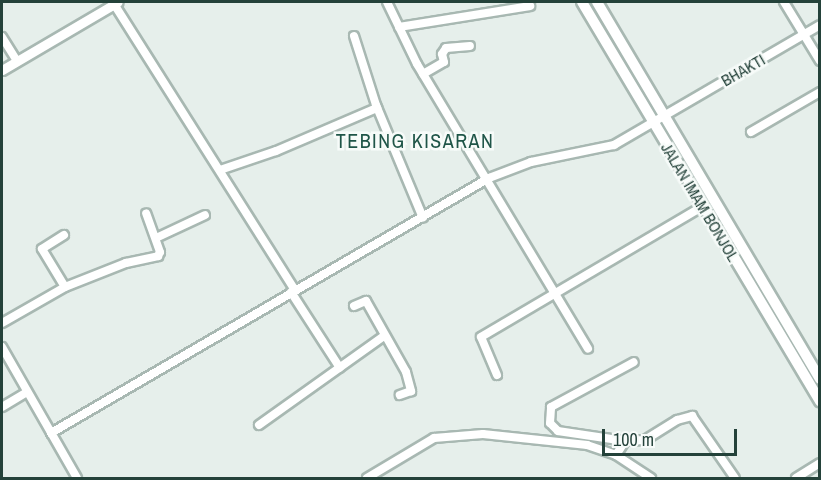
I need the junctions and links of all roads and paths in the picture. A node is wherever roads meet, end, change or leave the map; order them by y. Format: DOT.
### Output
graph roads {
  1 [pos="387,2"];
  2 [pos="582,2"];
  3 [pos="784,2"];
  4 [pos="116,3"];
  5 [pos="599,5"];
  6 [pos="530,6"];
  7 [pos="590,16"];
  8 [pos="819,26"];
  9 [pos="399,27"];
  10 [pos="803,35"];
  11 [pos="354,36"];
  12 [pos="2,37"];
  13 [pos="470,46"];
  14 [pos="16,61"];
  15 [pos="819,61"];
  16 [pos="2,70"];
  17 [pos="423,74"];
  18 [pos="819,92"];
  19 [pos="377,108"];
  20 [pos="666,115"];
  21 [pos="653,122"];
  22 [pos="751,132"];
  23 [pos="220,170"];
  24 [pos="489,178"];
  25 [pos="703,206"];
  26 [pos="146,213"];
  27 [pos="205,215"];
  28 [pos="423,218"];
  29 [pos="64,236"];
  30 [pos="156,238"];
  31 [pos="65,286"];
  32 [pos="293,291"];
  33 [pos="554,294"];
  34 [pos="354,306"];
  35 [pos="2,323"];
  36 [pos="384,336"];
  37 [pos="2,347"];
  38 [pos="588,349"];
  39 [pos="634,362"];
  40 [pos="812,366"];
  41 [pos="340,368"];
  42 [pos="801,372"];
  43 [pos="497,375"];
  44 [pos="819,379"];
  45 [pos="27,392"];
  46 [pos="400,395"];
  47 [pos="819,402"];
  48 [pos="2,407"];
  49 [pos="259,425"];
  50 [pos="51,434"];
  51 [pos="625,441"];
  52 [pos="616,455"];
  53 [pos="819,463"];
  54 [pos="77,478"];
  55 [pos="367,478"];
  56 [pos="651,478"];
  57 [pos="735,478"];
  58 [pos="796,478"];
  1 -- 9 [label="street"];
  2 -- 7 [label="main road, JALAN IMAM BONJOL"];
  3 -- 10 [label="street"];
  4 -- 14 [label="street"];
  4 -- 23 [label="street"];
  5 -- 7 [label="main road"];
  5 -- 20 [label="main road, JALAN IMAM BONJOL"];
  6 -- 9 [label="street"];
  7 -- 21 [label="main road, JALAN IMAM BONJOL"];
  8 -- 10 [label="street, BHAKTI"];
  9 -- 17 [label="street"];
  10 -- 15 [label="street"];
  10 -- 20 [label="street, BHAKTI"];
  11 -- 19 [label="street"];
  12 -- 14 [label="street"];
  13 -- 17 [label="street"];
  14 -- 16 [label="street"];
  17 -- 24 [label="street"];
  18 -- 22 [label="street"];
  19 -- 23 [label="street"];
  19 -- 28 [label="street"];
  20 -- 21 [label="street, BHAKTI"];
  20 -- 40 [label="main road, JALAN IMAM BONJOL"];
  21 -- 24 [label="street, BHAKTI"];
  21 -- 25 [label="main road, JALAN IMAM BONJOL"];
  23 -- 32 [label="street"];
  24 -- 28 [label="street, BHAKTI"];
  24 -- 33 [label="street"];
  25 -- 33 [label="street"];
  25 -- 42 [label="main road, JALAN IMAM BONJOL"];
  26 -- 30 [label="street"];
  27 -- 30 [label="street"];
  28 -- 32 [label="street, BHAKTI"];
  29 -- 31 [label="street"];
  30 -- 31 [label="street"];
  31 -- 35 [label="street"];
  32 -- 41 [label="street"];
  32 -- 50 [label="street, BHAKTI"];
  33 -- 38 [label="street"];
  33 -- 43 [label="street"];
  34 -- 36 [label="street"];
  36 -- 41 [label="street"];
  36 -- 46 [label="street"];
  37 -- 45 [label="street"];
  39 -- 51 [label="street"];
  40 -- 42 [label="main road"];
  40 -- 44 [label="main road, JALAN IMAM BONJOL"];
  41 -- 49 [label="street"];
  42 -- 47 [label="main road, JALAN IMAM BONJOL"];
  45 -- 48 [label="street"];
  45 -- 50 [label="street"];
  50 -- 54 [label="street"];
  51 -- 52 [label="street"];
  51 -- 57 [label="street"];
  52 -- 55 [label="street"];
  52 -- 56 [label="street"];
  53 -- 58 [label="street"];
}
